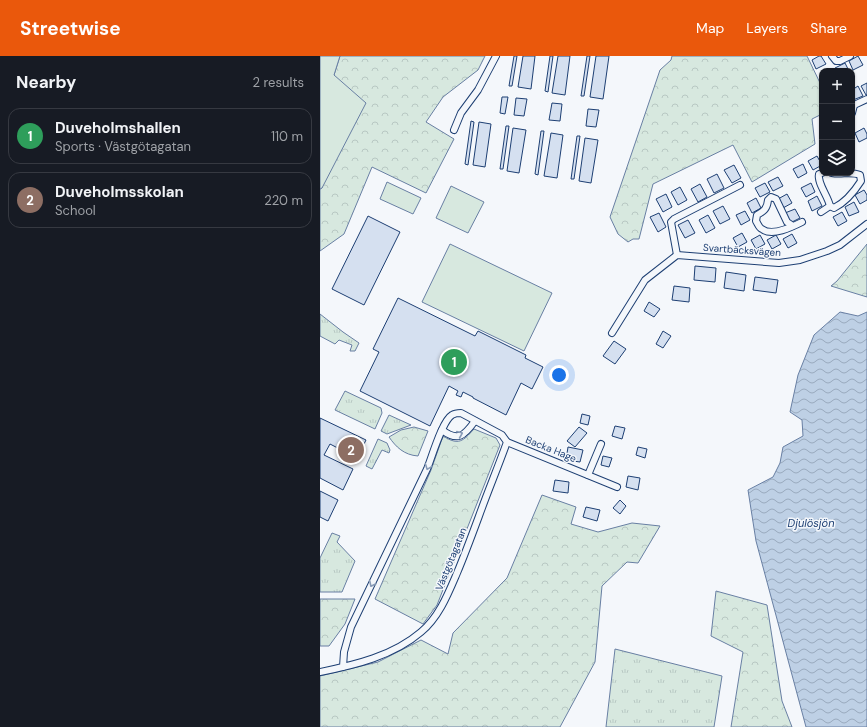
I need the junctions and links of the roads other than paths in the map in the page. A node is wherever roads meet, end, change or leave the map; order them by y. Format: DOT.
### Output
graph roads {
  1 [pos="496,56"];
  2 [pos="832,56"];
  3 [pos="850,56"];
  4 [pos="867,99"];
  5 [pos="855,105"];
  6 [pos="454,130"];
  7 [pos="855,173"];
  8 [pos="819,174"];
  9 [pos="740,186"];
  10 [pos="830,206"];
  11 [pos="821,212"];
  12 [pos="802,222"];
  13 [pos="867,224"];
  14 [pos="793,226"];
  15 [pos="677,255"];
  16 [pos="612,333"];
  17 [pos="475,422"];
  18 [pos="442,430"];
  19 [pos="507,442"];
  20 [pos="601,444"];
  21 [pos="588,475"];
  22 [pos="617,487"];
  23 [pos="343,667"];
  24 [pos="320,672"];
  1 -- 6 [label="street"];
  2 -- 3 [label="street"];
  4 -- 5 [label="street"];
  7 -- 10 [label="street"];
  8 -- 10 [label="street"];
  9 -- 15 [label="street"];
  10 -- 11 [label="street"];
  12 -- 14 [label="street"];
  13 -- 15 [label="street, Svartbäcksvägen"];
  14 -- 14 [label="street"];
  15 -- 16 [label="street"];
  18 -- 17 [label="street, one-way"];
  17 -- 18 [label="street"];
  17 -- 19 [label="street"];
  18 -- 23 [label="street, one-way"];
  19 -- 21 [label="street, Backa Hage"];
  19 -- 23 [label="street, Västgötagatan"];
  20 -- 21 [label="street"];
  21 -- 22 [label="street, Backa Hage"];
  23 -- 24 [label="street, Västgötagatan"];
}
